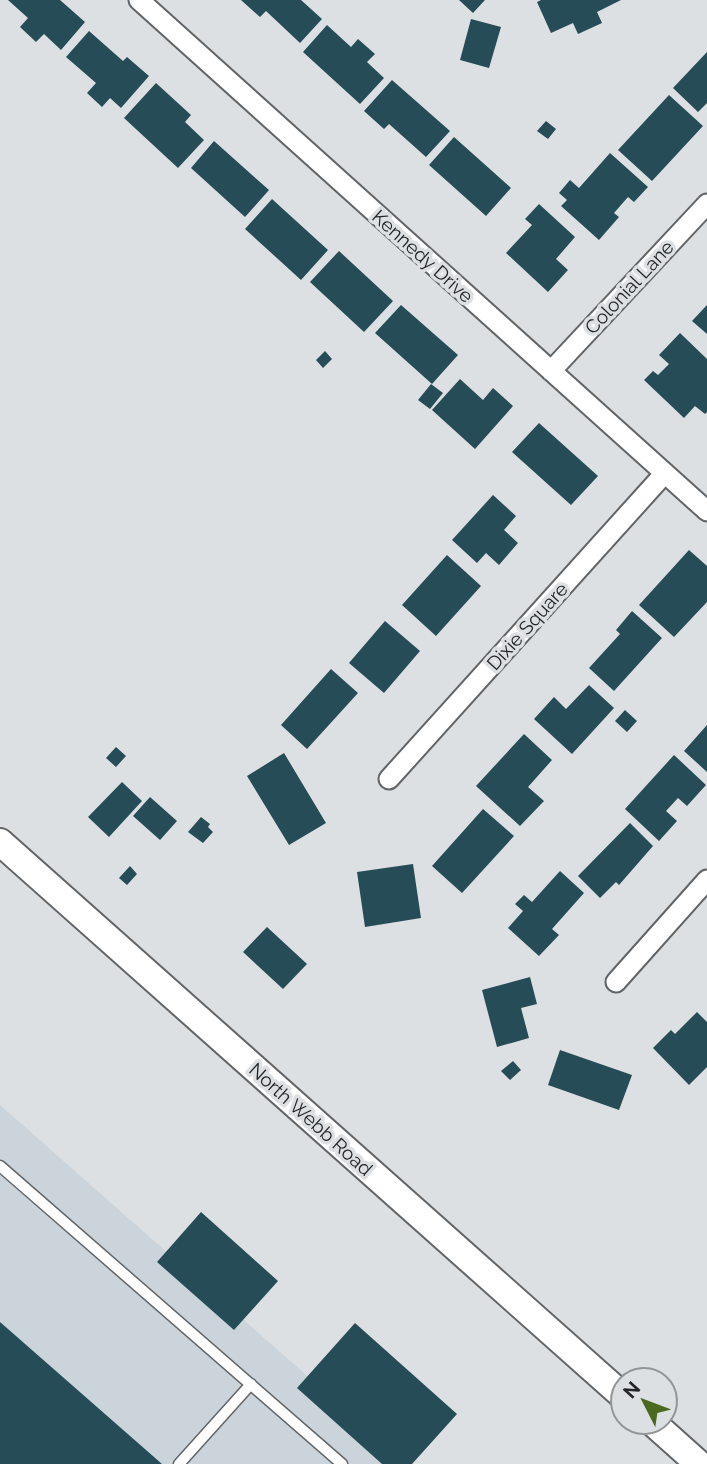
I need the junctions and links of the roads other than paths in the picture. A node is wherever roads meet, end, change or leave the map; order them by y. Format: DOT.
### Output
graph roads {
  1 [pos="139,0"];
  2 [pos="707,204"];
  3 [pos="551,371"];
  4 [pos="665,473"];
  5 [pos="707,511"];
  6 [pos="389,779"];
  7 [pos="0,842"];
  8 [pos="707,880"];
  9 [pos="616,982"];
  10 [pos="0,1166"];
  11 [pos="251,1384"];
  12 [pos="609,1384"];
  13 [pos="668,1436"];
  14 [pos="179,1464"];
  15 [pos="342,1464"];
  16 [pos="699,1464"];
  1 -- 3 [label="street, Kennedy Drive"];
  2 -- 3 [label="street, Colonial Lane"];
  3 -- 4 [label="street, Kennedy Drive"];
  4 -- 5 [label="street, Kennedy Drive"];
  4 -- 6 [label="street, Dixie Square"];
  7 -- 12 [label="main road, North Webb Road"];
  8 -- 9 [label="street"];
  10 -- 11 [label="lane"];
  11 -- 14 [label="lane"];
  11 -- 15 [label="lane"];
  13 -- 16 [label="main road"];
}
